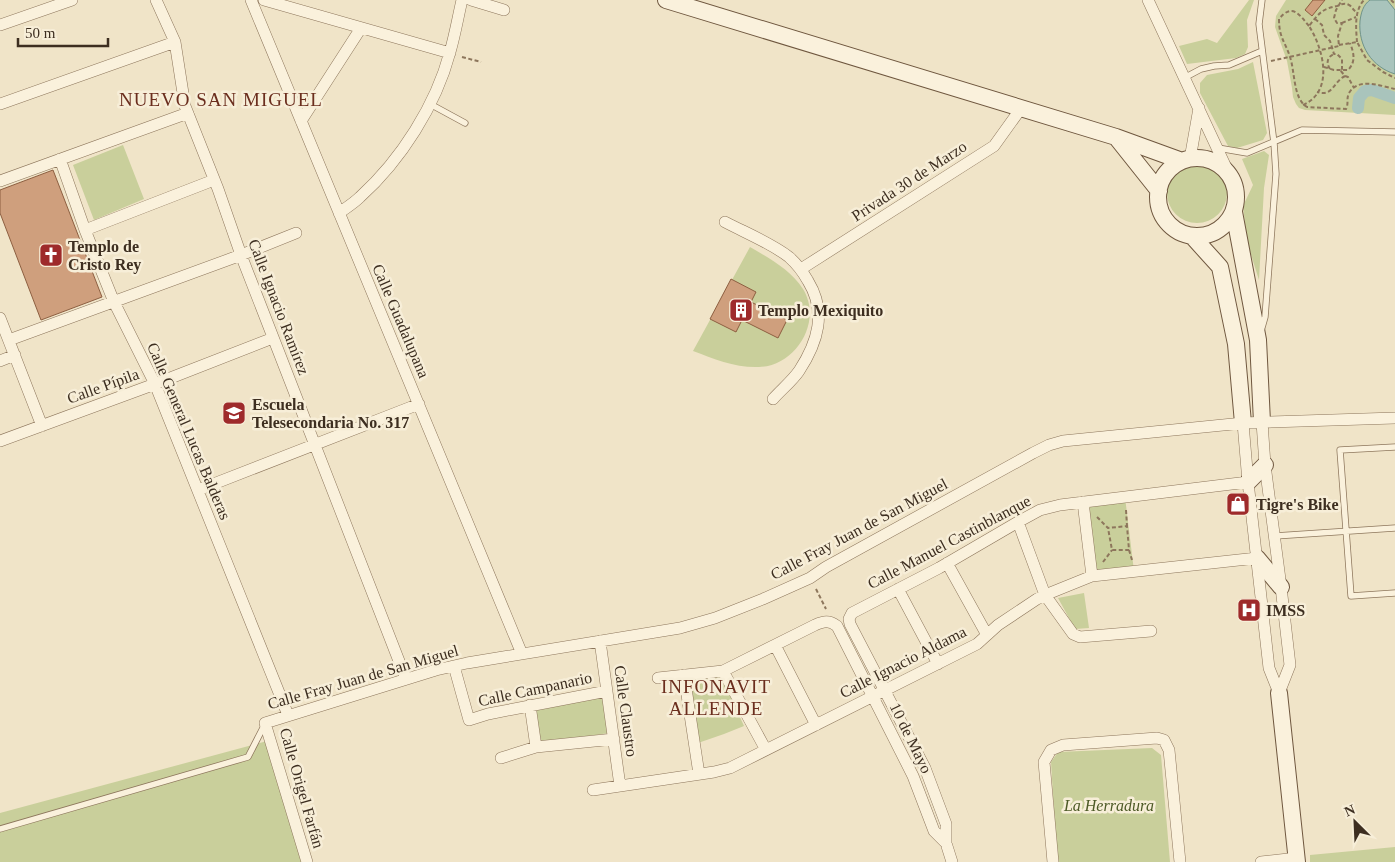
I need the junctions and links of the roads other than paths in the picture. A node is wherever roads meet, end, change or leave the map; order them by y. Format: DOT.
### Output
graph roads {
  1 [pos="72,0"];
  2 [pos="156,0"];
  3 [pos="251,0"];
  4 [pos="264,0"];
  5 [pos="462,0"];
  6 [pos="471,0"];
  7 [pos="666,0"];
  8 [pos="1148,0"];
  9 [pos="1262,0"];
  10 [pos="504,10"];
  11 [pos="0,26"];
  12 [pos="361,28"];
  13 [pos="175,42"];
  14 [pos="1262,51"];
  15 [pos="450,53"];
  16 [pos="1184,78"];
  17 [pos="0,104"];
  18 [pos="430,104"];
  19 [pos="1022,107"];
  20 [pos="1199,108"];
  21 [pos="188,113"];
  22 [pos="301,121"];
  23 [pos="465,123"];
  24 [pos="1395,132"];
  25 [pos="1116,137"];
  26 [pos="1274,142"];
  27 [pos="1218,148"];
  28 [pos="60,159"];
  29 [pos="1186,160"];
  30 [pos="1231,178"];
  31 [pos="214,180"];
  32 [pos="0,181"];
  33 [pos="1159,191"];
  34 [pos="1234,212"];
  35 [pos="339,213"];
  36 [pos="725,222"];
  37 [pos="85,230"];
  38 [pos="296,233"];
  39 [pos="1192,236"];
  40 [pos="241,255"];
  41 [pos="801,269"];
  42 [pos="114,302"];
  43 [pos="0,318"];
  44 [pos="273,338"];
  45 [pos="9,340"];
  46 [pos="1258,340"];
  47 [pos="1236,344"];
  48 [pos="15,356"];
  49 [pos="0,361"];
  50 [pos="155,384"];
  51 [pos="773,399"];
  52 [pos="419,404"];
  53 [pos="1395,418"];
  54 [pos="1262,422"];
  55 [pos="1243,423"];
  56 [pos="42,426"];
  57 [pos="0,441"];
  58 [pos="315,444"];
  59 [pos="1395,447"];
  60 [pos="1265,465"];
  61 [pos="1248,482"];
  62 [pos="198,490"];
  63 [pos="1083,502"];
  64 [pos="1018,522"];
  65 [pos="1395,528"];
  66 [pos="1345,531"];
  67 [pos="1275,536"];
  68 [pos="1257,558"];
  69 [pos="947,563"];
  70 [pos="1092,576"];
  71 [pos="1281,587"];
  72 [pos="898,589"];
  73 [pos="1395,593"];
  74 [pos="1045,595"];
  75 [pos="849,619"];
  76 [pos="1151,631"];
  77 [pos="987,636"];
  78 [pos="600,641"];
  79 [pos="775,645"];
  80 [pos="522,654"];
  81 [pos="938,664"];
  82 [pos="454,666"];
  83 [pos="724,670"];
  84 [pos="684,675"];
  85 [pos="658,678"];
  86 [pos="406,679"];
  87 [pos="885,690"];
  88 [pos="607,691"];
  89 [pos="1279,693"];
  90 [pos="872,696"];
  91 [pos="530,705"];
  92 [pos="288,716"];
  93 [pos="265,722"];
  94 [pos="816,725"];
  95 [pos="614,739"];
  96 [pos="536,747"];
  97 [pos="766,750"];
  98 [pos="501,758"];
  99 [pos="699,774"];
  100 [pos="930,781"];
  101 [pos="620,786"];
  102 [pos="917,786"];
  103 [pos="593,790"];
  104 [pos="0,829"];
  105 [pos="946,843"];
  106 [pos="1297,860"];
  107 [pos="307,862"];
  108 [pos="952,862"];
  109 [pos="1053,862"];
  110 [pos="1180,862"];
  111 [pos="1261,862"];
  1 -- 11 [label="street"];
  2 -- 13 [label="street, Calle Ignacio Ramírez"];
  3 -- 22 [label="street, Calle Guadalupana"];
  4 -- 12 [label="street"];
  5 -- 15 [label="street"];
  6 -- 10 [label="street"];
  7 -- 19 [label="main road"];
  8 -- 16 [label="street"];
  9 -- 14 [label="lane"];
  12 -- 15 [label="street"];
  12 -- 22 [label="street"];
  13 -- 17 [label="street"];
  13 -- 21 [label="street, Calle Ignacio Ramírez"];
  14 -- 16 [label="lane"];
  14 -- 26 [label="lane"];
  15 -- 18 [label="street"];
  16 -- 20 [label="street"];
  18 -- 23 [label="lane"];
  18 -- 35 [label="street"];
  19 -- 25 [label="main road"];
  19 -- 41 [label="street, Privada 30 de Marzo"];
  20 -- 27 [label="street"];
  20 -- 29 [label="street"];
  21 -- 28 [label="street"];
  21 -- 31 [label="street, Calle Ignacio Ramírez"];
  22 -- 35 [label="street, Calle Guadalupana"];
  24 -- 26 [label="lane"];
  25 -- 29 [label="main road"];
  25 -- 33 [label="main road"];
  26 -- 27 [label="lane"];
  26 -- 46 [label="lane"];
  27 -- 30 [label="street"];
  28 -- 32 [label="street"];
  28 -- 37 [label="street, Calle General Lucas Balderas"];
  29 -- 30 [label="main road"];
  29 -- 33 [label="main road"];
  30 -- 34 [label="main road"];
  31 -- 37 [label="street"];
  31 -- 40 [label="street, Calle Ignacio Ramírez"];
  33 -- 39 [label="main road"];
  34 -- 39 [label="main road"];
  34 -- 46 [label="main road"];
  35 -- 52 [label="street, Calle Guadalupana"];
  36 -- 41 [label="street"];
  37 -- 42 [label="street, Calle General Lucas Balderas"];
  38 -- 40 [label="street"];
  39 -- 47 [label="main road"];
  40 -- 42 [label="street"];
  40 -- 44 [label="street, Calle Ignacio Ramírez"];
  41 -- 51 [label="street"];
  42 -- 45 [label="street"];
  42 -- 50 [label="street, Calle General Lucas Balderas"];
  43 -- 45 [label="street"];
  44 -- 50 [label="street, Calle Pípila"];
  44 -- 58 [label="street, Calle Ignacio Ramírez"];
  45 -- 48 [label="street"];
  46 -- 54 [label="main road"];
  47 -- 54 [label="main road"];
  47 -- 55 [label="main road"];
  48 -- 49 [label="street"];
  48 -- 56 [label="street"];
  50 -- 56 [label="street, Calle Pípila"];
  50 -- 62 [label="street, Calle General Lucas Balderas"];
  52 -- 58 [label="street"];
  52 -- 80 [label="street, Calle Guadalupana"];
  53 -- 54 [label="street, Calle Fray Juan de San Miguel"];
  54 -- 55 [label="street, Calle Fray Juan de San Miguel"];
  54 -- 60 [label="street"];
  55 -- 61 [label="street"];
  55 -- 78 [label="street, Calle Fray Juan de San Miguel"];
  56 -- 57 [label="street, Calle Pípila"];
  58 -- 62 [label="street"];
  58 -- 86 [label="street, Calle Ignacio Ramírez"];
  59 -- 66 [label="lane"];
  60 -- 61 [label="main road"];
  60 -- 67 [label="street"];
  61 -- 63 [label="street, Calle Manuel Castinblanque"];
  61 -- 68 [label="street"];
  62 -- 92 [label="street, Calle General Lucas Balderas"];
  63 -- 64 [label="street, Calle Manuel Castinblanque"];
  63 -- 70 [label="street"];
  64 -- 69 [label="street, Calle Manuel Castinblanque"];
  64 -- 74 [label="street"];
  65 -- 66 [label="lane"];
  66 -- 67 [label="lane"];
  66 -- 73 [label="lane"];
  67 -- 71 [label="street"];
  68 -- 70 [label="street, Calle Ignacio Aldama"];
  68 -- 71 [label="main road"];
  68 -- 89 [label="street"];
  69 -- 72 [label="street, Calle Manuel Castinblanque"];
  69 -- 77 [label="street"];
  70 -- 74 [label="street, Calle Ignacio Aldama"];
  71 -- 89 [label="street"];
  72 -- 75 [label="street, Calle Manuel Castinblanque"];
  72 -- 81 [label="street"];
  74 -- 76 [label="street"];
  74 -- 77 [label="street, Calle Ignacio Aldama"];
  75 -- 87 [label="street, 10 de Mayo"];
  77 -- 81 [label="street, Calle Ignacio Aldama"];
  78 -- 80 [label="street, Calle Fray Juan de San Miguel"];
  78 -- 88 [label="street, Calle Claustro"];
  79 -- 83 [label="street"];
  79 -- 90 [label="street, 10 de Mayo"];
  79 -- 94 [label="street"];
  80 -- 82 [label="street, Calle Fray Juan de San Miguel"];
  81 -- 87 [label="street, Calle Ignacio Aldama"];
  82 -- 86 [label="street, Calle Fray Juan de San Miguel"];
  82 -- 91 [label="street, Calle Campanario"];
  83 -- 84 [label="street"];
  83 -- 97 [label="street"];
  84 -- 85 [label="street"];
  84 -- 99 [label="street"];
  86 -- 92 [label="street, Calle Fray Juan de San Miguel"];
  87 -- 90 [label="street, Calle Ignacio Aldama"];
  87 -- 100 [label="street, 10 de Mayo"];
  88 -- 91 [label="street, Calle Campanario"];
  88 -- 95 [label="street, Calle Claustro"];
  89 -- 106 [label="main road"];
  90 -- 94 [label="street, Calle Ignacio Aldama"];
  90 -- 102 [label="street, 10 de Mayo"];
  91 -- 96 [label="street"];
  92 -- 93 [label="street, Calle Fray Juan de San Miguel"];
  93 -- 104 [label="lane"];
  93 -- 107 [label="street, Calle Origel Farfán"];
  94 -- 97 [label="street, Calle Ignacio Aldama"];
  95 -- 96 [label="street"];
  95 -- 101 [label="street, Calle Claustro"];
  96 -- 98 [label="street"];
  97 -- 99 [label="street, Calle Ignacio Aldama"];
  99 -- 101 [label="street, Calle Ignacio Aldama"];
  100 -- 102 [label="street"];
  100 -- 105 [label="street, 10 de Mayo"];
  101 -- 103 [label="street, Calle Ignacio Aldama"];
  102 -- 105 [label="street, 10 de Mayo"];
  105 -- 108 [label="street, 10 de Mayo"];
  106 -- 111 [label="street"];
  109 -- 110 [label="street"];
}
